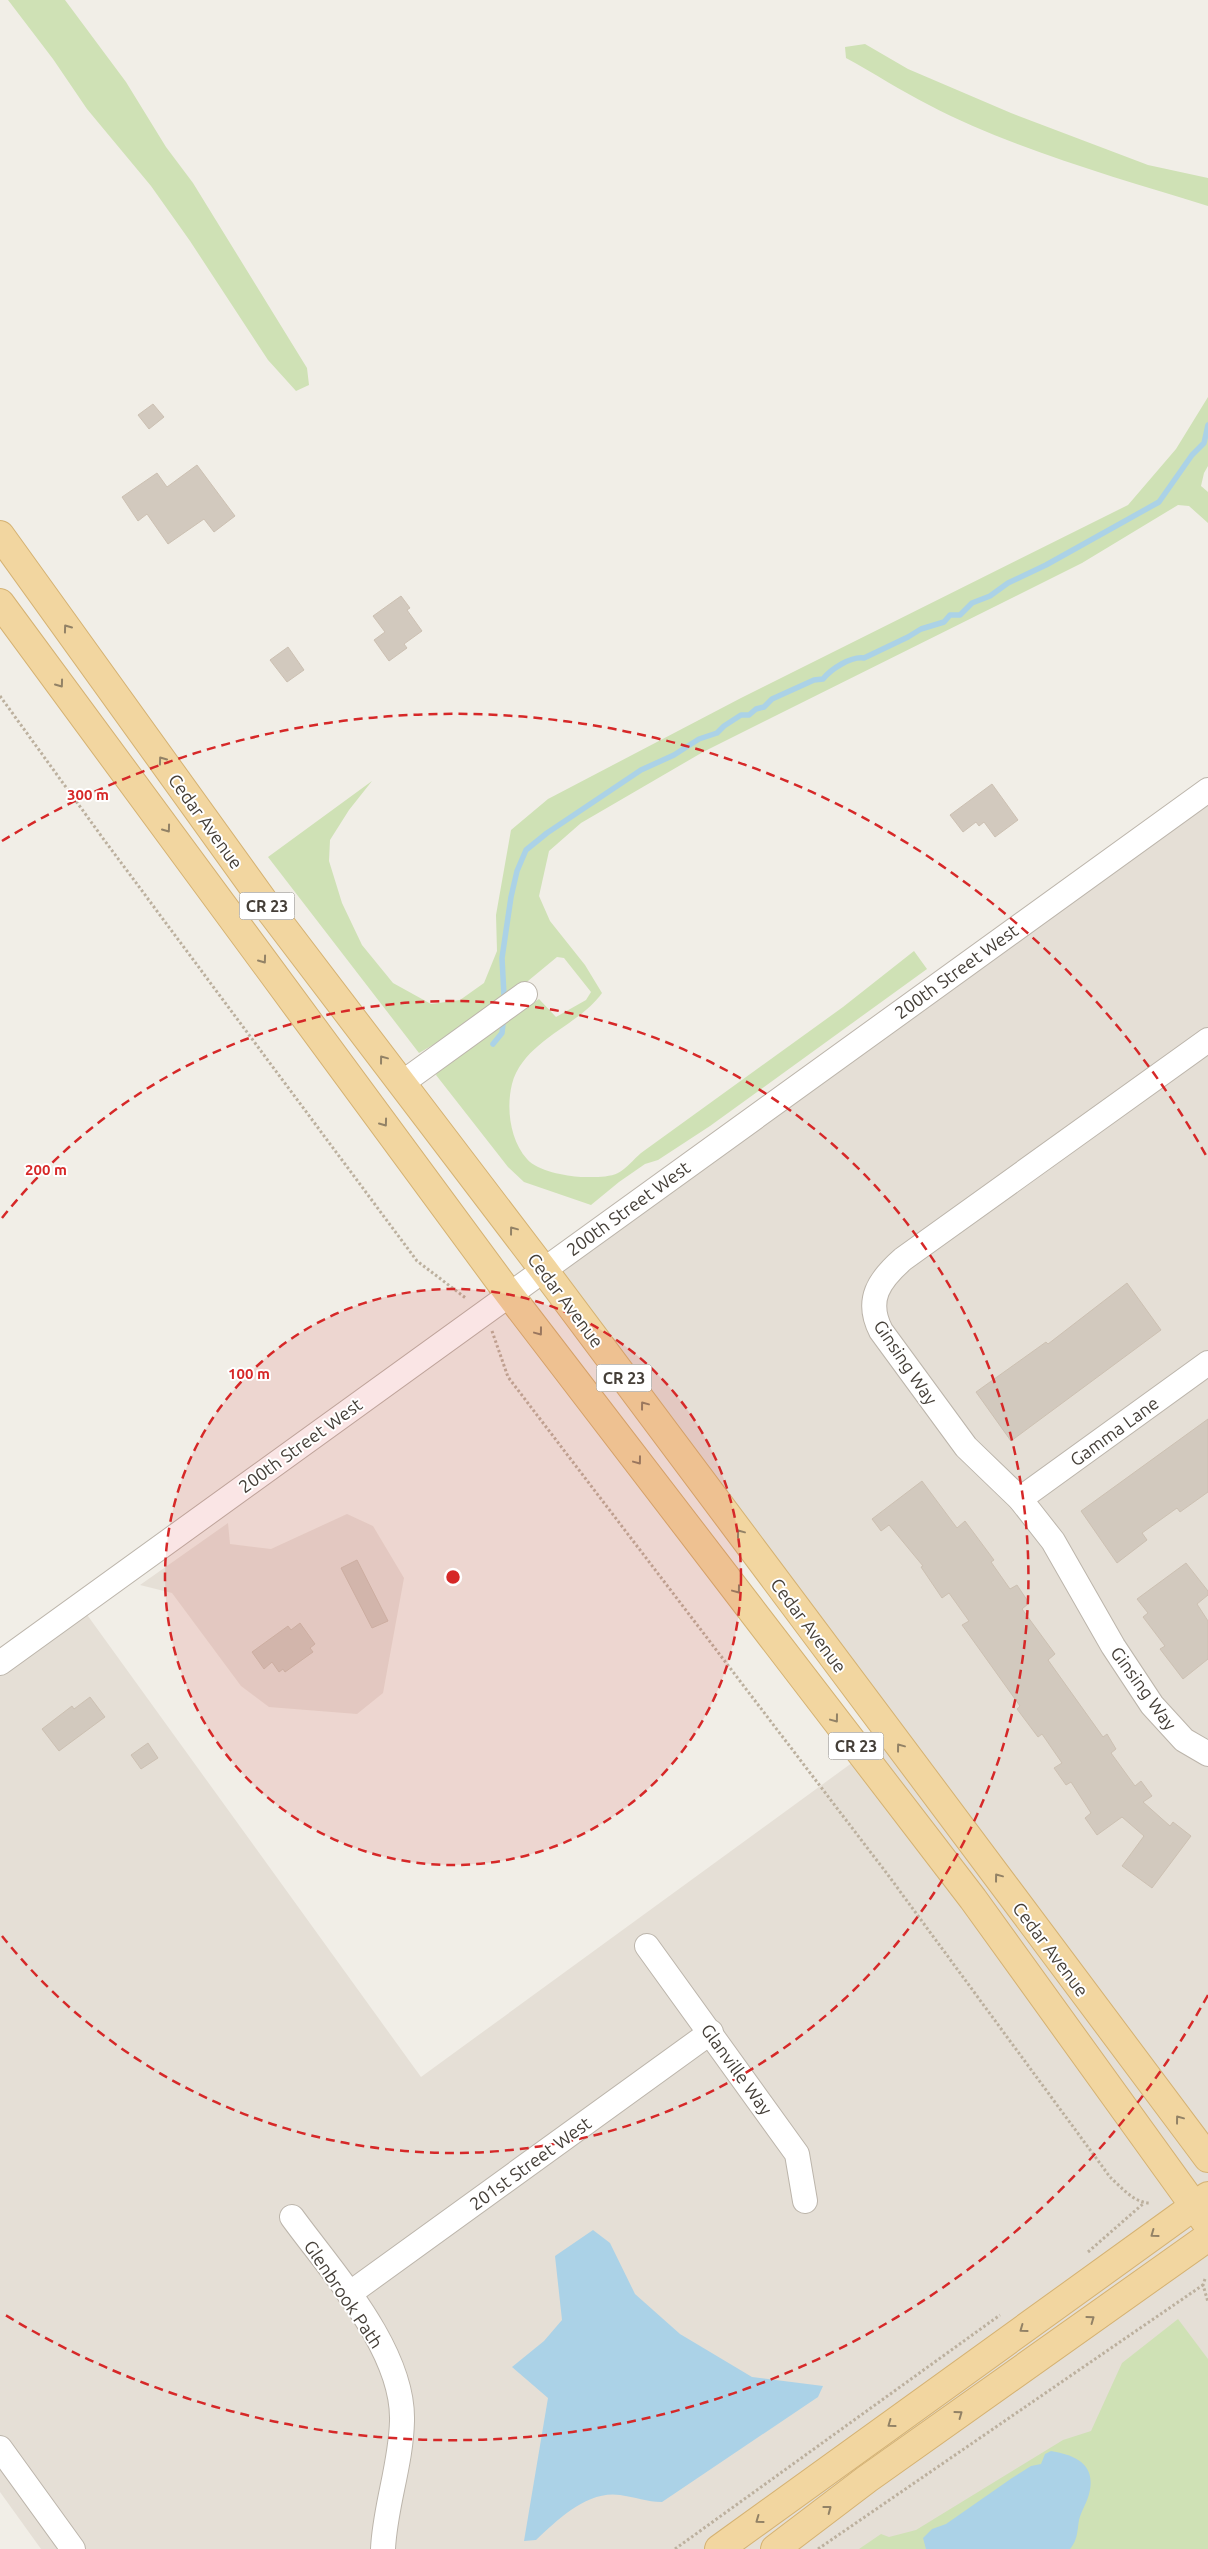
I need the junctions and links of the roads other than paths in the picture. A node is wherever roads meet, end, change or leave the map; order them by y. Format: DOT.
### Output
graph roads {
  1 [pos="0,536"];
  2 [pos="0,603"];
  3 [pos="1208,790"];
  4 [pos="525,994"];
  5 [pos="1208,1040"];
  6 [pos="402,1083"];
  7 [pos="543,1269"];
  8 [pos="509,1294"];
  9 [pos="1208,1363"];
  10 [pos="1020,1499"];
  11 [pos="0,1663"];
  12 [pos="1208,1754"];
  13 [pos="647,1946"];
  14 [pos="711,2032"];
  15 [pos="1208,2158"];
  16 [pos="805,2201"];
  17 [pos="1203,2209"];
  18 [pos="292,2218"];
  19 [pos="1208,2237"];
  20 [pos="349,2294"];
  21 [pos="0,2448"];
  22 [pos="73,2549"];
  23 [pos="383,2549"];
  24 [pos="719,2549"];
  25 [pos="775,2549"];
  6 -- 1 [label="main road, Cedar Avenue / CR 23, one-way"];
  2 -- 8 [label="main road, Cedar Avenue / CR 23, one-way"];
  3 -- 7 [label="street, 200th Street West"];
  4 -- 6 [label="street"];
  5 -- 10 [label="street, Ginsing Way"];
  7 -- 6 [label="main road, Cedar Avenue / CR 23, one-way"];
  7 -- 8 [label="street, 200th Street West"];
  15 -- 7 [label="main road, Cedar Avenue / CR 23, one-way"];
  8 -- 11 [label="street, 200th Street West"];
  8 -- 17 [label="main road, Cedar Avenue / CR 23, one-way"];
  9 -- 10 [label="street, Gamma Lane"];
  10 -- 12 [label="street, Ginsing Way"];
  13 -- 14 [label="street, Glanville Way"];
  14 -- 16 [label="street, Glanville Way"];
  14 -- 20 [label="street, 201st Street West"];
  17 -- 24 [label="main road, one-way"];
  18 -- 20 [label="street, Glenbrook Path"];
  25 -- 19 [label="main road, one-way"];
  20 -- 23 [label="street, Glenbrook Path"];
  21 -- 22 [label="street"];
}
